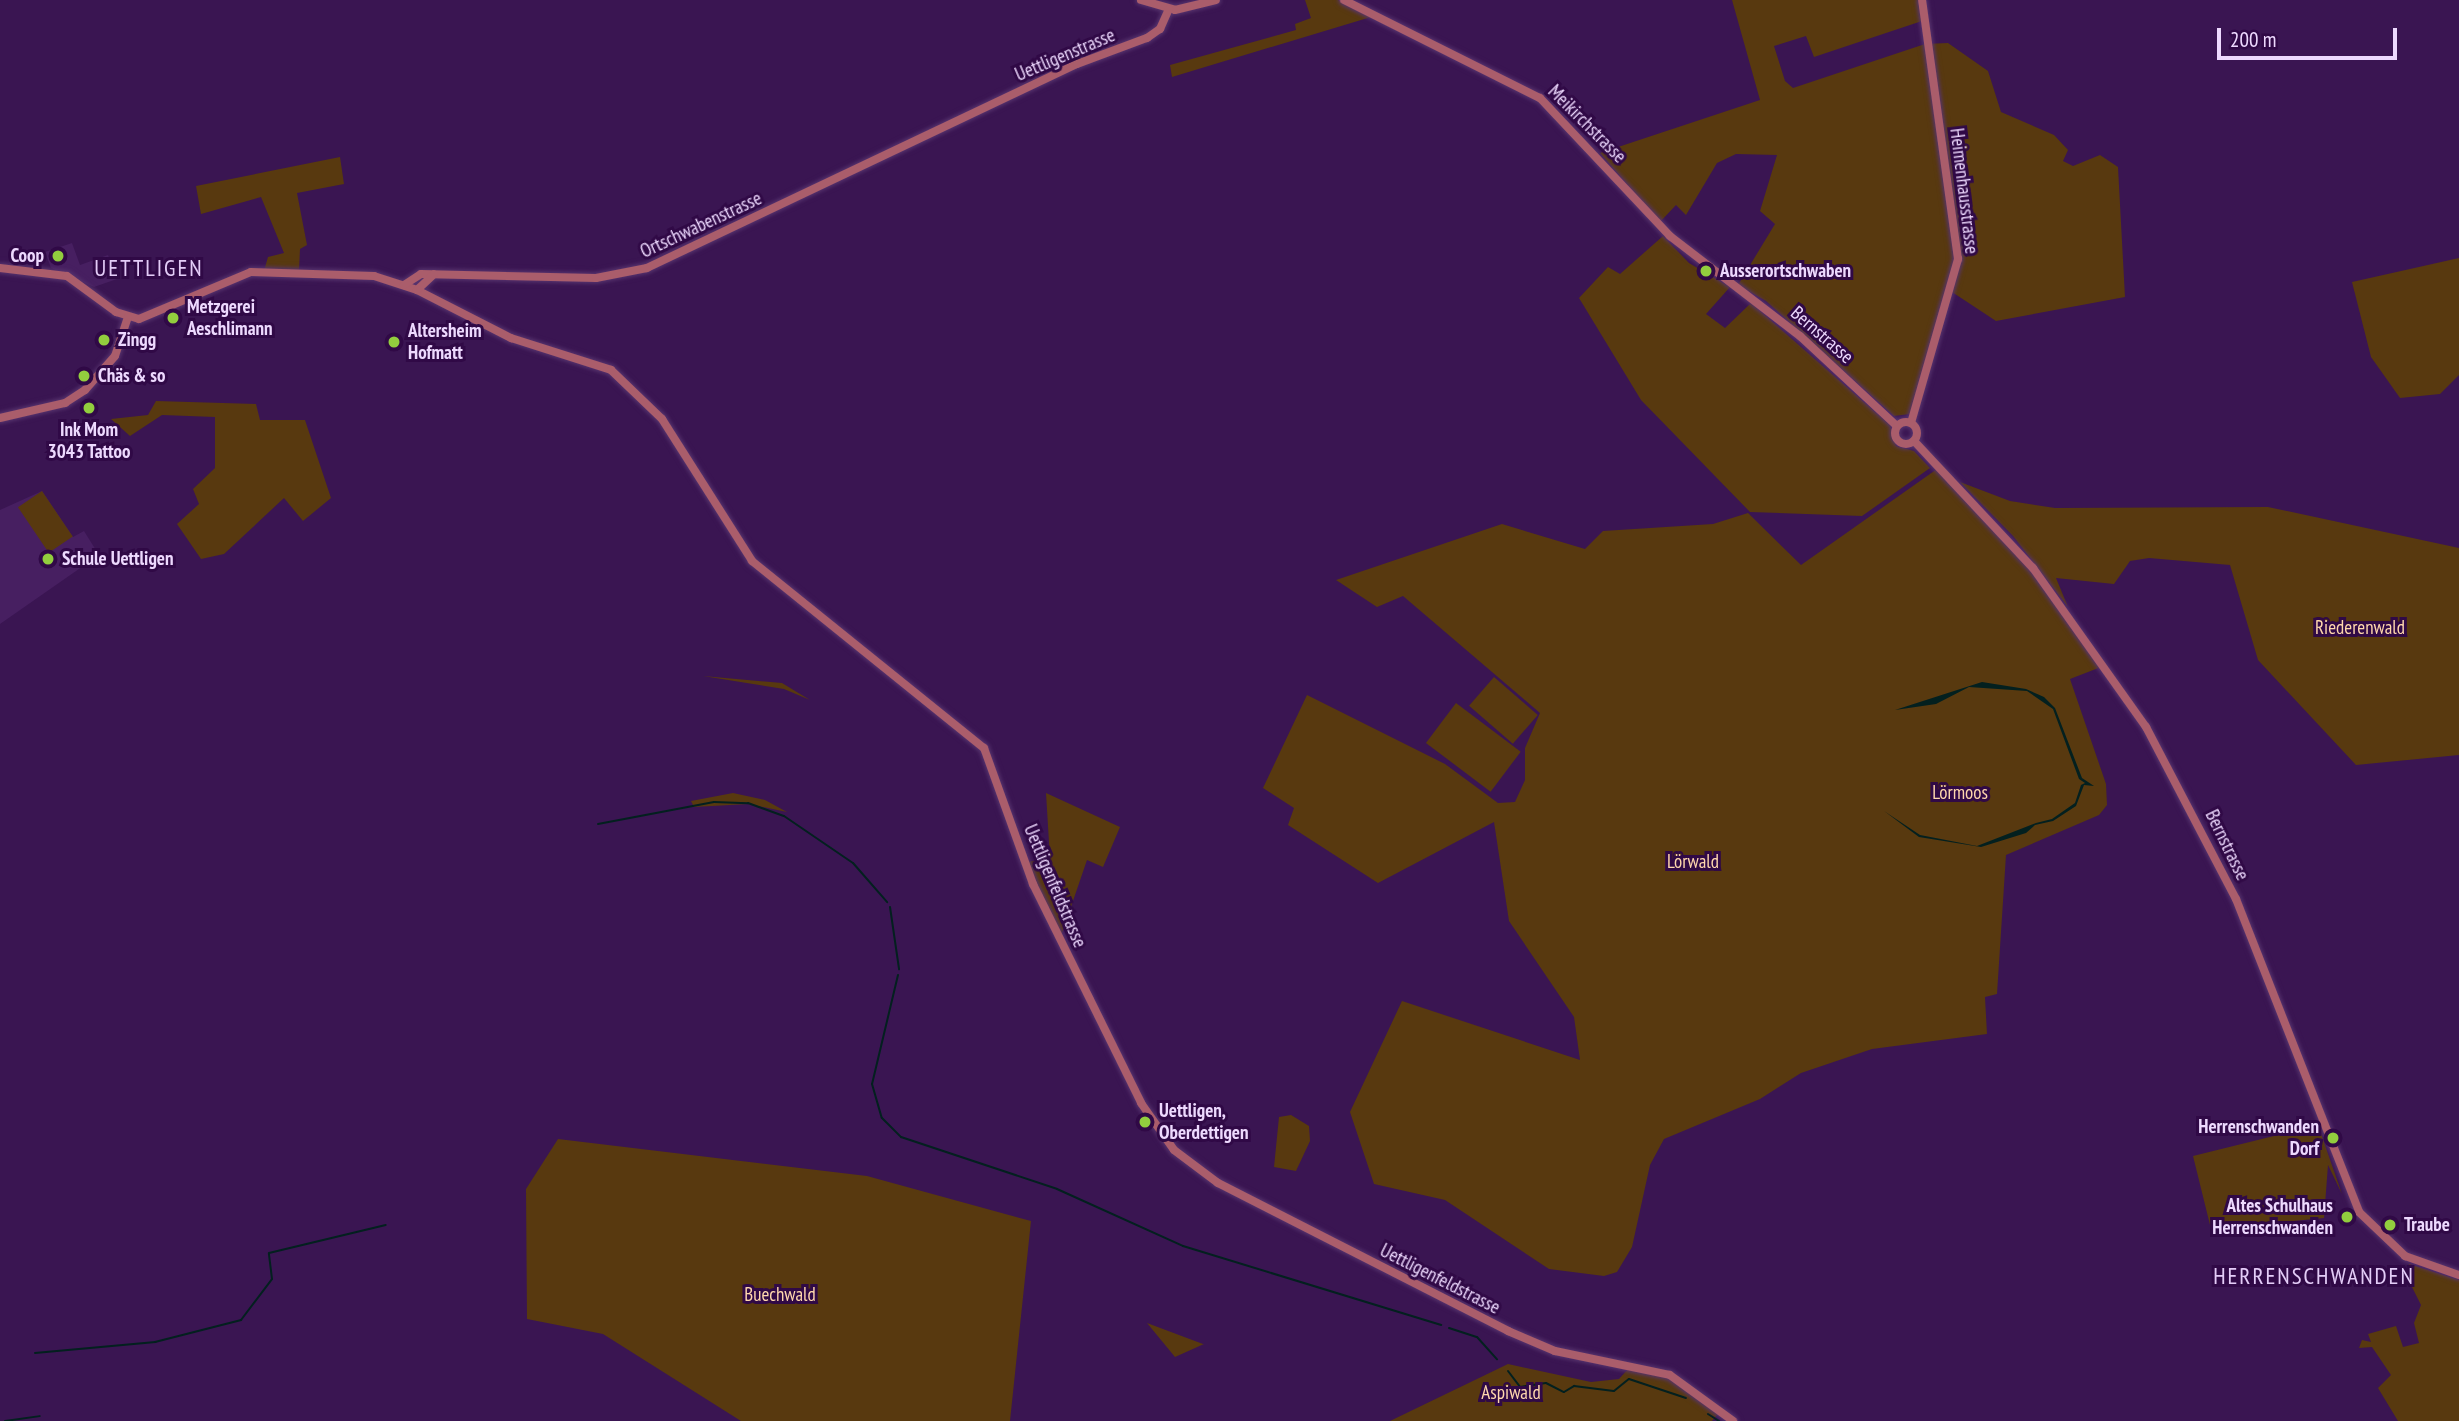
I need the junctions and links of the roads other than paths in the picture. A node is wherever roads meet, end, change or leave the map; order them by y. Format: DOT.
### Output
graph roads {
  1 [pos="1141,0"];
  2 [pos="1216,0"];
  3 [pos="1344,0"];
  4 [pos="1922,0"];
  5 [pos="1169,9"];
  6 [pos="961,118"];
  7 [pos="1687,250"];
  8 [pos="0,268"];
  9 [pos="434,274"];
  10 [pos="404,285"];
  11 [pos="417,290"];
  12 [pos="128,317"];
  13 [pos="0,418"];
  14 [pos="1911,423"];
  15 [pos="1897,426"];
  16 [pos="1914,441"];
  17 [pos="2459,1275"];
  18 [pos="1733,1421"];
  1 -- 5 [label="main road"];
  2 -- 5 [label="main road"];
  3 -- 7 [label="main road, Meikirchstrasse"];
  4 -- 14 [label="main road, Heimenhausstrasse"];
  5 -- 6 [label="main road, Uettligenstrasse"];
  6 -- 9 [label="main road, Ortschwabenstrasse"];
  7 -- 15 [label="main road, Bernstrasse"];
  8 -- 12 [label="main road"];
  9 -- 10 [label="main road, Ortschwabenstrasse"];
  9 -- 11 [label="main road"];
  10 -- 11 [label="main road, Uettligenfeldstrasse"];
  10 -- 12 [label="main road"];
  11 -- 18 [label="main road, Uettligenfeldstrasse"];
  12 -- 13 [label="main road"];
  14 -- 15 [label="main road"];
  14 -- 16 [label="main road"];
  15 -- 16 [label="main road, Bernstrasse"];
  16 -- 17 [label="main road, Bernstrasse"];
}
